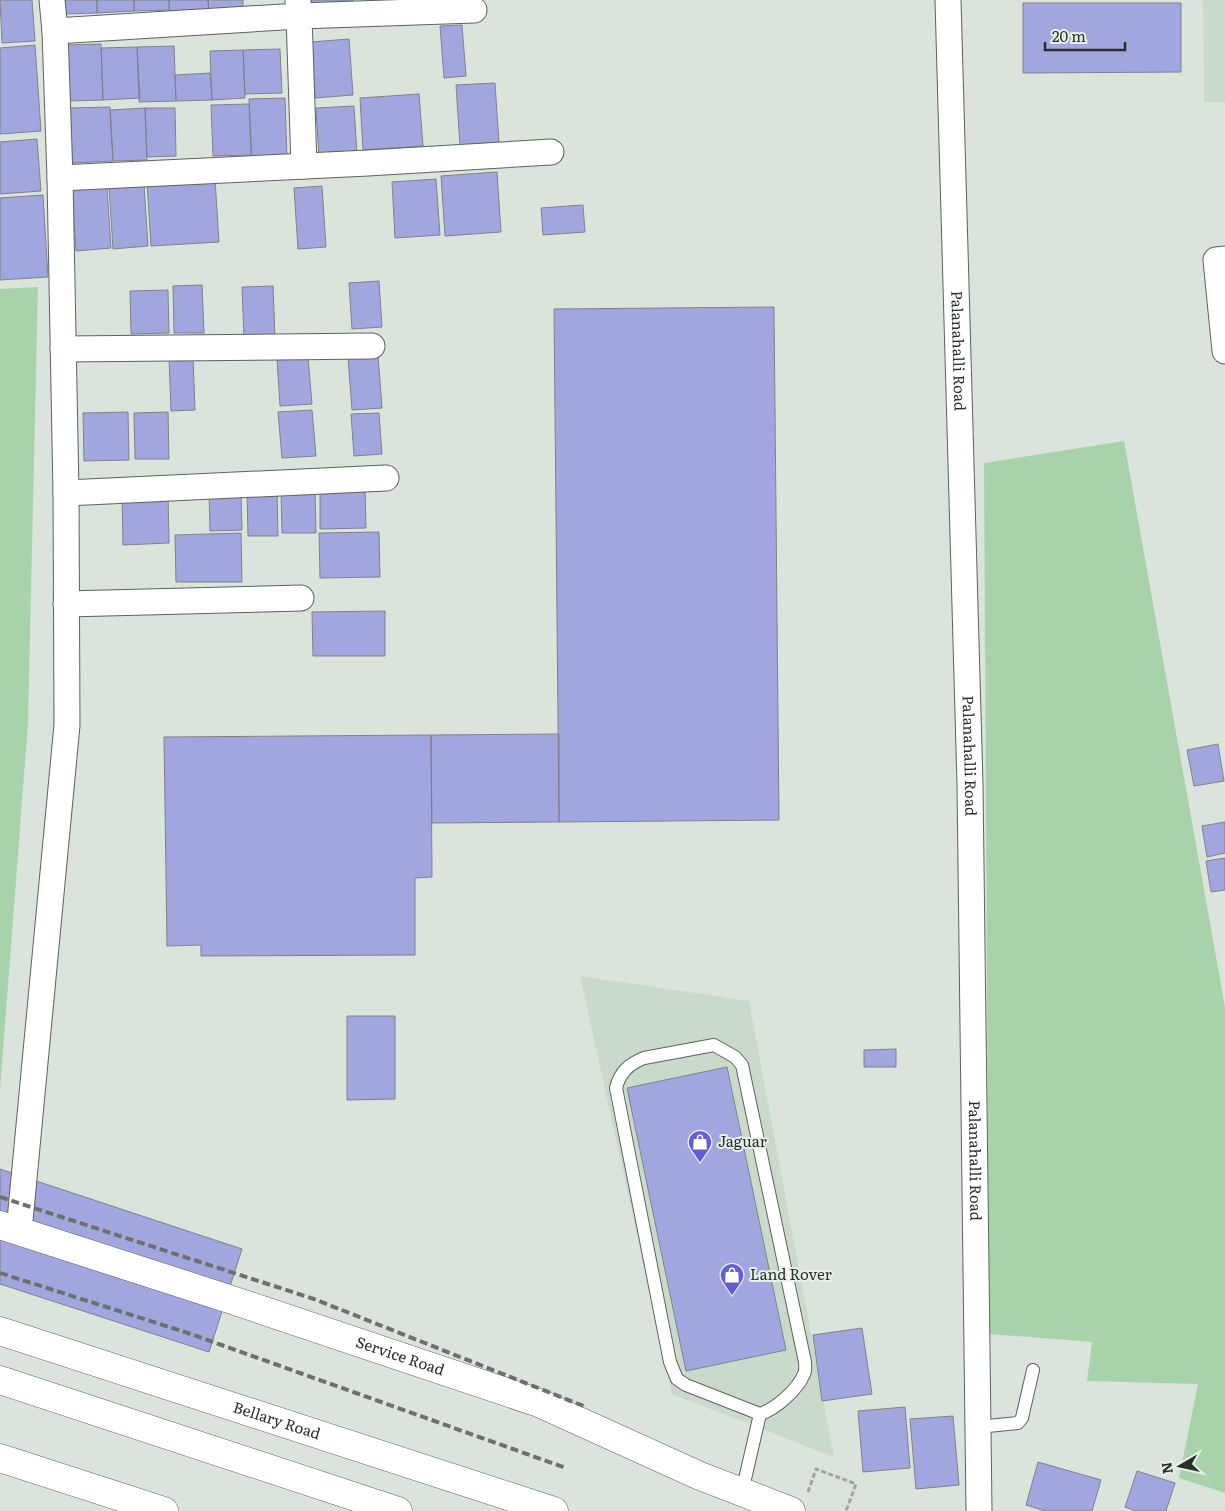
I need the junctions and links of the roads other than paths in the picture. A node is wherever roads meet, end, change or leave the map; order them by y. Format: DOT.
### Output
graph roads {
  1 [pos="52,0"];
  2 [pos="948,0"];
  3 [pos="425,6"];
  4 [pos="299,8"];
  5 [pos="474,10"];
  6 [pos="55,31"];
  7 [pos="551,152"];
  8 [pos="304,166"];
  9 [pos="60,178"];
  10 [pos="1225,259"];
  11 [pos="372,346"];
  12 [pos="63,349"];
  13 [pos="1225,351"];
  14 [pos="386,478"];
  15 [pos="66,493"];
  16 [pos="301,598"];
  17 [pos="66,604"];
  18 [pos="10,1228"];
  19 [pos="0,1331"];
  20 [pos="1033,1370"];
  21 [pos="0,1380"];
  22 [pos="760,1414"];
  23 [pos="978,1427"];
  24 [pos="0,1458"];
  25 [pos="742,1492"];
  26 [pos="164,1511"];
  27 [pos="398,1511"];
  28 [pos="554,1511"];
  29 [pos="791,1511"];
  30 [pos="979,1511"];
  1 -- 6 [label="street"];
  2 -- 23 [label="street, Palanahalli Road"];
  3 -- 4 [label="street"];
  3 -- 5 [label="street"];
  4 -- 6 [label="street"];
  4 -- 8 [label="street"];
  6 -- 9 [label="street"];
  7 -- 8 [label="street"];
  8 -- 9 [label="street"];
  9 -- 12 [label="street"];
  10 -- 13 [label="street"];
  11 -- 12 [label="street"];
  12 -- 15 [label="street"];
  14 -- 15 [label="street"];
  15 -- 17 [label="street"];
  16 -- 17 [label="street"];
  17 -- 18 [label="street"];
  18 -- 25 [label="main road, Service Road"];
  19 -- 28 [label="main road, Bellary Road"];
  20 -- 23 [label="lane"];
  21 -- 27 [label="main road"];
  22 -- 22 [label="lane"];
  22 -- 25 [label="lane"];
  23 -- 30 [label="street, Palanahalli Road"];
  24 -- 26 [label="main road"];
  25 -- 29 [label="main road, Service Road"];
}
